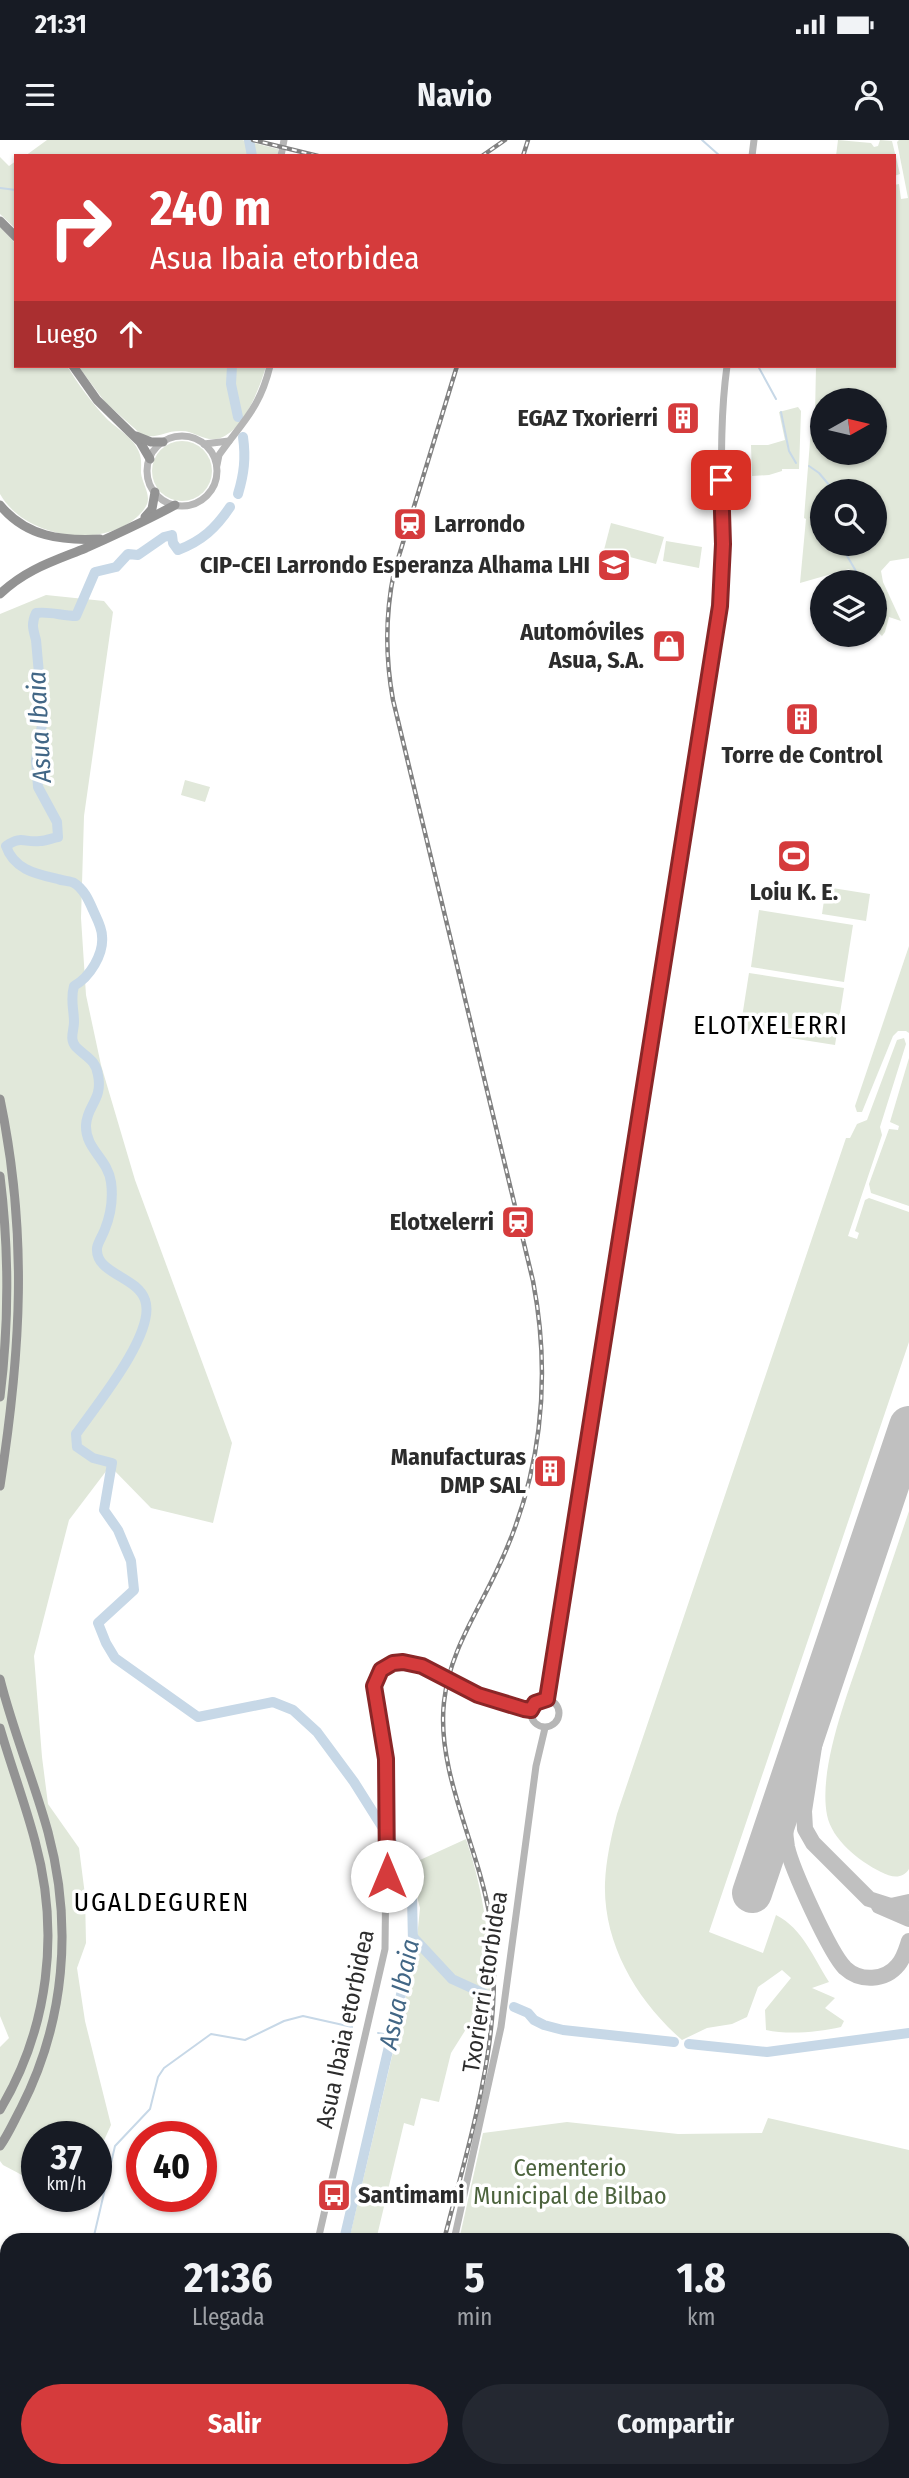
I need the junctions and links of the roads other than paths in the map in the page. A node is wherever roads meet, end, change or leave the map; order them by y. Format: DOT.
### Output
graph roads {
  1 [pos="0,221"];
  2 [pos="14,235"];
  3 [pos="74,368"];
  4 [pos="270,368"];
  5 [pos="727,368"];
  6 [pos="134,435"];
  7 [pos="230,441"];
  8 [pos="163,442"];
  9 [pos="204,444"];
  10 [pos="149,459"];
  11 [pos="217,466"];
  12 [pos="155,492"];
  13 [pos="0,505"];
  14 [pos="175,505"];
  15 [pos="123,532"];
  16 [pos="106,538"];
  17 [pos="0,594"];
  18 [pos="0,1099"];
  19 [pos="0,1176"];
  20 [pos="0,1397"];
  21 [pos="0,1486"];
  22 [pos="0,1679"];
  23 [pos="547,1699"];
  24 [pos="531,1710"];
  25 [pos="0,1728"];
  26 [pos="545,1728"];
  27 [pos="0,2110"];
  28 [pos="0,2146"];
  29 [pos="320,2233"];
  30 [pos="456,2233"];
  1 -- 2 [label="highway"];
  3 -- 6 [label="highway"];
  4 -- 7 [label="street"];
  5 -- 23 [label="street, Txorierri etorbidea"];
  6 -- 8 [label="highway"];
  6 -- 10 [label="highway"];
  7 -- 9 [label="street"];
  7 -- 11 [label="street"];
  8 -- 9 [label="street"];
  8 -- 10 [label="street"];
  9 -- 11 [label="street"];
  10 -- 12 [label="street"];
  11 -- 14 [label="street"];
  12 -- 14 [label="street"];
  12 -- 15 [label="highway"];
  13 -- 16 [label="highway"];
  14 -- 15 [label="highway"];
  15 -- 16 [label="highway"];
  16 -- 17 [label="highway"];
  18 -- 21 [label="highway"];
  19 -- 20 [label="highway"];
  22 -- 28 [label="highway"];
  23 -- 24 [label="street"];
  23 -- 26 [label="street, Txorierri etorbidea"];
  24 -- 26 [label="street"];
  24 -- 29 [label="street, Asua Ibaia etorbidea, bridge"];
  25 -- 27 [label="highway"];
  26 -- 30 [label="street, Txorierri etorbidea"];
}
